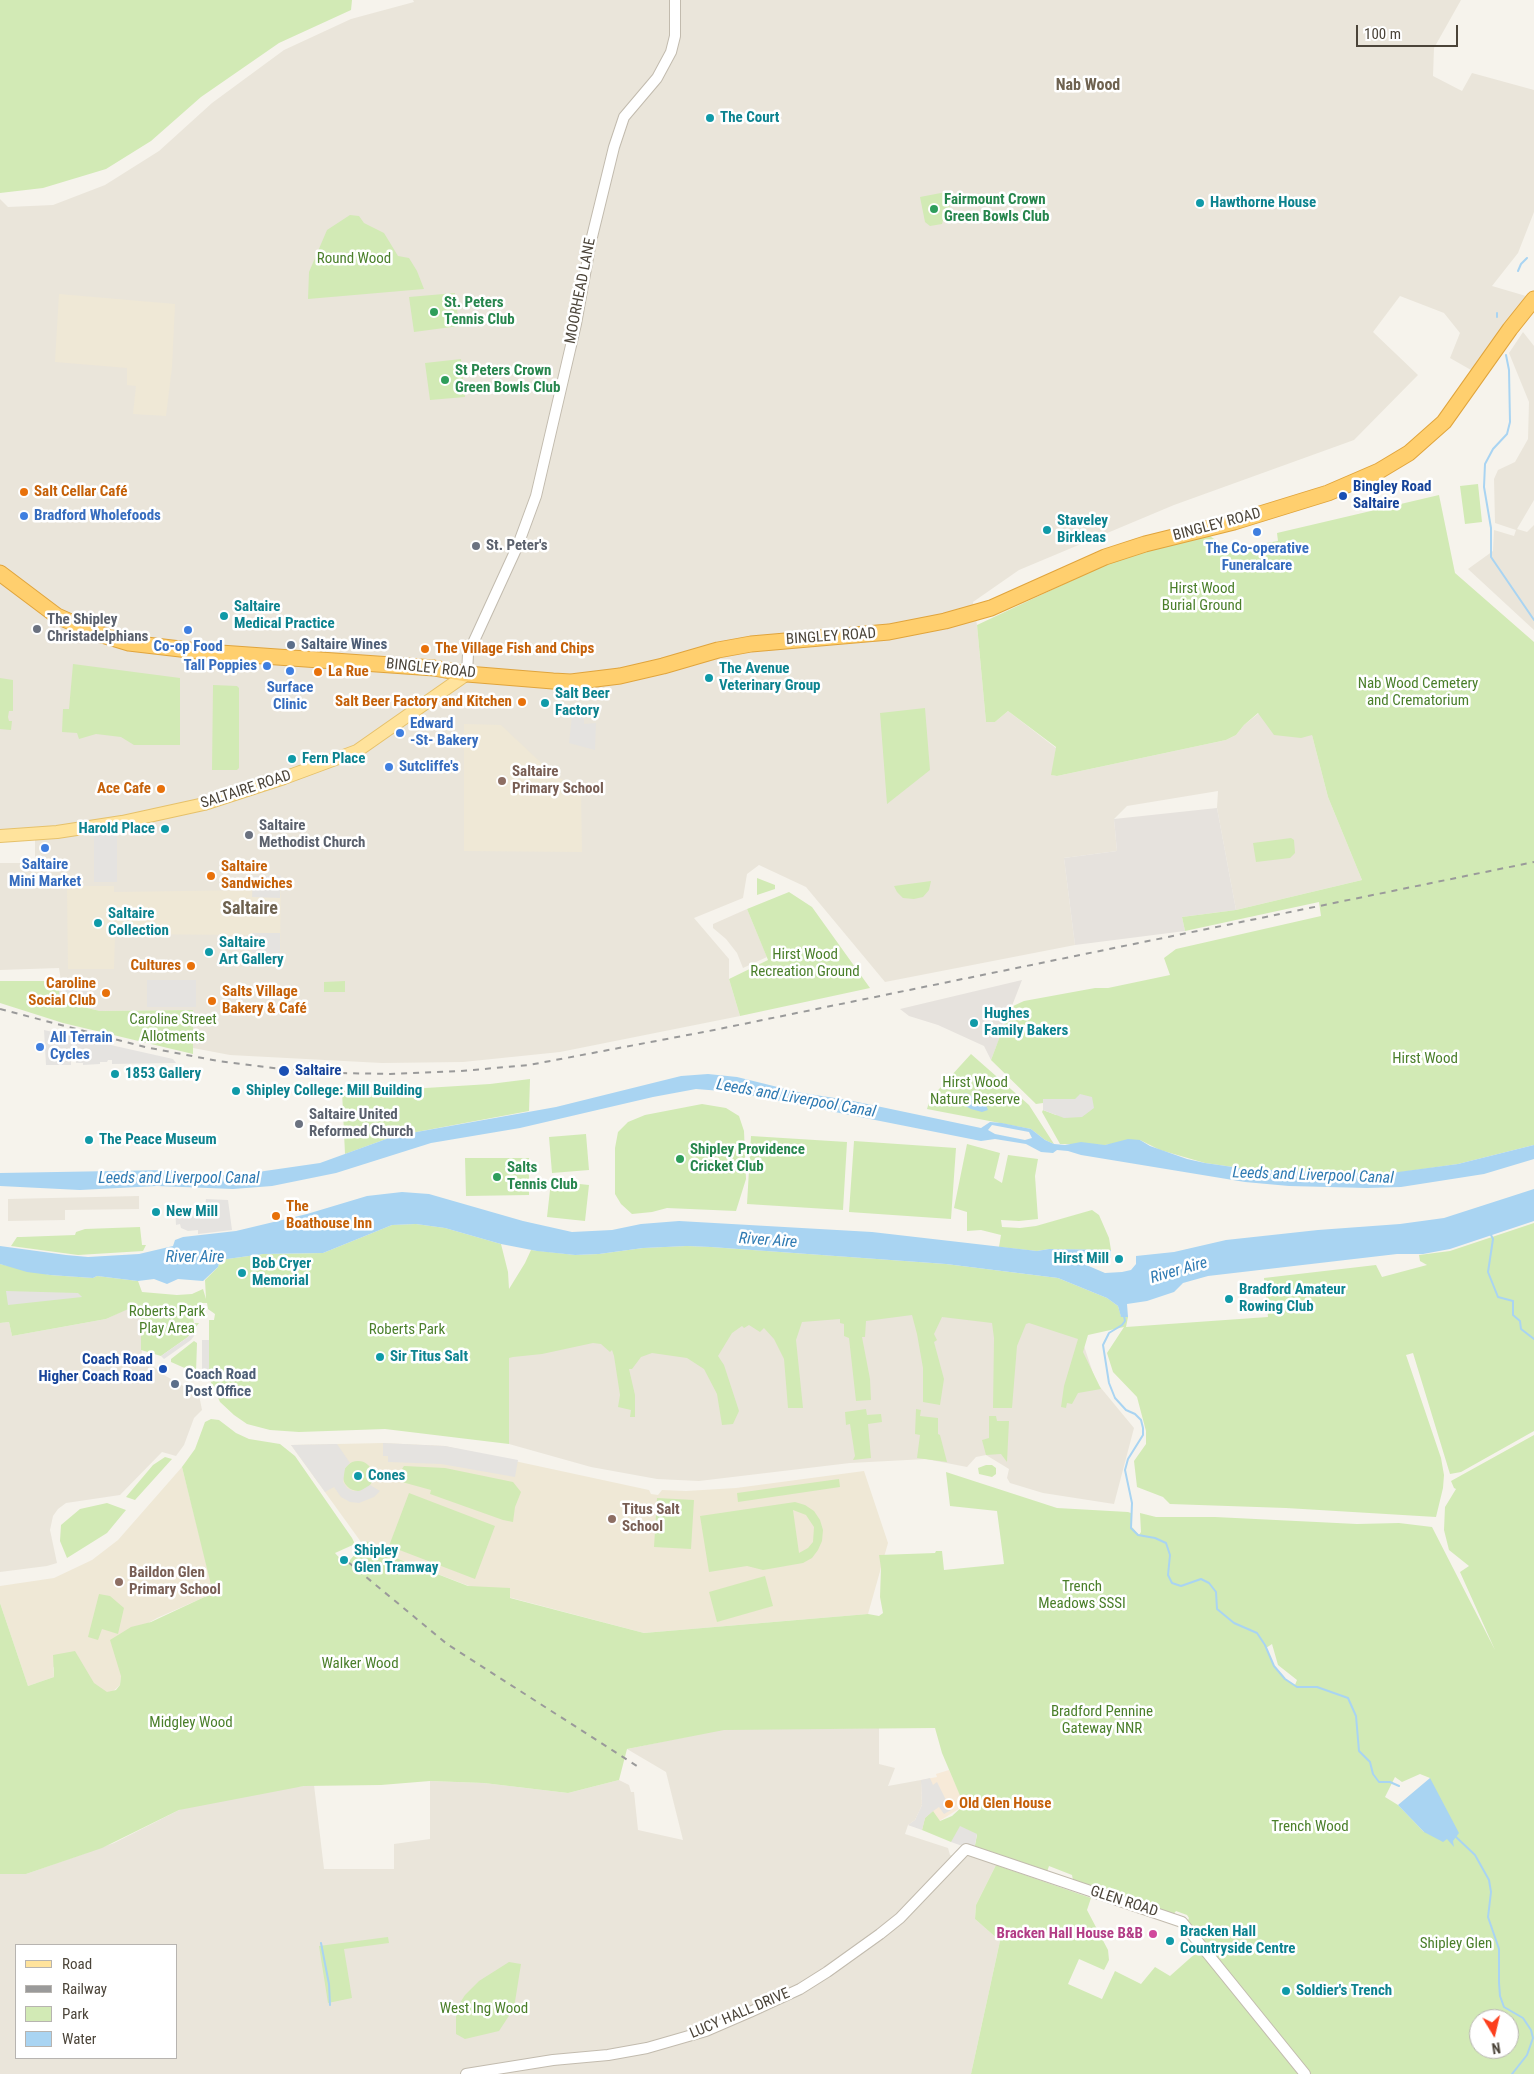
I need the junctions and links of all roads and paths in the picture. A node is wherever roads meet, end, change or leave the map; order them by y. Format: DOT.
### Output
graph roads {
  1 [pos="676,0"];
  2 [pos="1534,299"];
  3 [pos="0,573"];
  4 [pos="467,674"];
  5 [pos="0,836"];
  6 [pos="966,1849"];
  7 [pos="466,2074"];
  8 [pos="1305,2074"];
  1 -- 4 [label="street, MOORHEAD LANE"];
  2 -- 4 [label="highway, BINGLEY ROAD"];
  3 -- 4 [label="highway, BINGLEY ROAD"];
  4 -- 5 [label="main road, SALTAIRE ROAD"];
  6 -- 7 [label="street, LUCY HALL DRIVE"];
  6 -- 8 [label="street, GLEN ROAD"];
}
